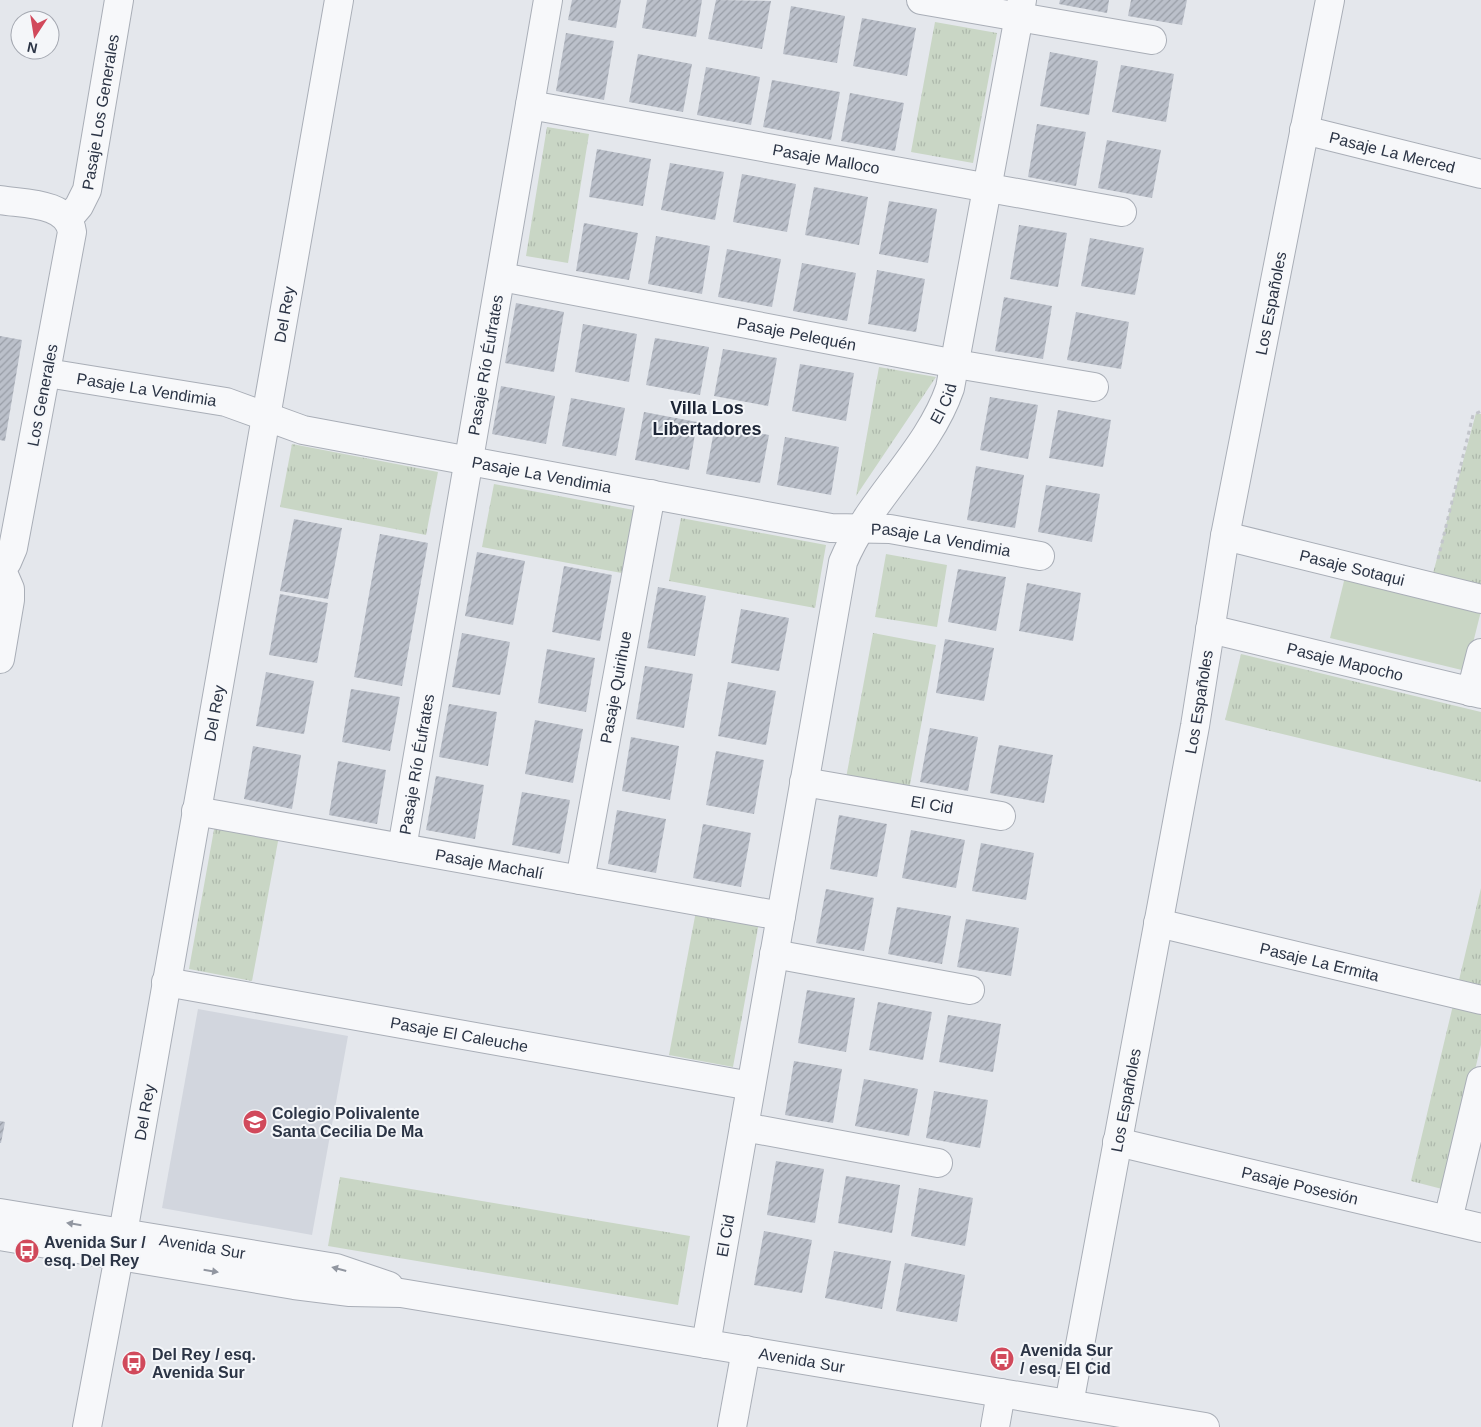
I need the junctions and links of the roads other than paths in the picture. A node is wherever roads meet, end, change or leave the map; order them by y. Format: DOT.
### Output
graph roads {
  1 [pos="119,0"];
  2 [pos="339,0"];
  3 [pos="548,0"];
  4 [pos="921,0"];
  5 [pos="1330,0"];
  6 [pos="1020,9"];
  7 [pos="1152,40"];
  8 [pos="530,105"];
  9 [pos="1304,130"];
  10 [pos="1481,174"];
  11 [pos="988,189"];
  12 [pos="0,200"];
  13 [pos="1122,212"];
  14 [pos="68,219"];
  15 [pos="500,277"];
  16 [pos="956,364"];
  17 [pos="46,373"];
  18 [pos="1094,387"];
  19 [pos="265,416"];
  20 [pos="469,460"];
  21 [pos="650,494"];
  22 [pos="860,528"];
  23 [pos="1225,536"];
  24 [pos="1040,556"];
  25 [pos="0,568"];
  26 [pos="1481,598"];
  27 [pos="1210,629"];
  28 [pos="1481,653"];
  29 [pos="0,659"];
  30 [pos="1476,693"];
  31 [pos="804,782"];
  32 [pos="196,811"];
  33 [pos="1001,816"];
  34 [pos="402,848"];
  35 [pos="580,880"];
  36 [pos="781,916"];
  37 [pos="1158,922"];
  38 [pos="774,954"];
  39 [pos="166,982"];
  40 [pos="970,990"];
  41 [pos="1481,1000"];
  42 [pos="1481,1081"];
  43 [pos="751,1086"];
  44 [pos="744,1127"];
  45 [pos="1117,1142"];
  46 [pos="938,1163"];
  47 [pos="0,1213"];
  48 [pos="1448,1220"];
  49 [pos="1481,1228"];
  50 [pos="0,1236"];
  51 [pos="121,1244"];
  52 [pos="706,1344"];
  53 [pos="746,1350"];
  54 [pos="1001,1393"];
  55 [pos="1069,1404"];
  56 [pos="87,1427"];
  57 [pos="732,1427"];
  58 [pos="995,1427"];
  59 [pos="1204,1427"];
  1 -- 14 [label="street, Pasaje Los Generales"];
  2 -- 19 [label="street, Del Rey"];
  3 -- 8 [label="street, Pasaje Río Éufrates"];
  4 -- 6 [label="street"];
  5 -- 9 [label="street, Los Españoles"];
  6 -- 7 [label="street"];
  6 -- 11 [label="street, El Cid"];
  8 -- 11 [label="street, Pasaje Malloco"];
  8 -- 15 [label="street, Pasaje Río Éufrates"];
  9 -- 10 [label="street, Pasaje La Merced"];
  9 -- 23 [label="street, Los Españoles"];
  11 -- 13 [label="street, Pasaje Malloco"];
  11 -- 16 [label="street, El Cid"];
  12 -- 14 [label="street"];
  14 -- 17 [label="street, Los Generales"];
  15 -- 16 [label="street, Pasaje Pelequén"];
  15 -- 20 [label="street, Pasaje Río Éufrates"];
  16 -- 18 [label="street, Pasaje Pelequén"];
  16 -- 22 [label="street, El Cid"];
  17 -- 19 [label="street, Pasaje La Vendimia"];
  17 -- 25 [label="street, Los Generales"];
  19 -- 20 [label="street, Pasaje La Vendimia"];
  19 -- 32 [label="street, Del Rey"];
  20 -- 21 [label="street, Pasaje La Vendimia"];
  20 -- 34 [label="street, Pasaje Río Éufrates"];
  21 -- 22 [label="street, Pasaje La Vendimia"];
  21 -- 35 [label="street, Pasaje Quirihue"];
  22 -- 24 [label="street, Pasaje La Vendimia"];
  22 -- 31 [label="street, El Cid"];
  23 -- 26 [label="street, Pasaje Sotaqui"];
  23 -- 27 [label="street, Los Españoles"];
  25 -- 29 [label="street"];
  27 -- 30 [label="street, Pasaje Mapocho"];
  27 -- 37 [label="street, Los Españoles"];
  28 -- 30 [label="street"];
  31 -- 33 [label="street, El Cid"];
  31 -- 36 [label="street, El Cid"];
  32 -- 34 [label="street, Pasaje Machalí"];
  32 -- 39 [label="street, Del Rey"];
  34 -- 35 [label="street, Pasaje Machalí"];
  35 -- 36 [label="street, Pasaje Machalí"];
  36 -- 38 [label="street, El Cid"];
  37 -- 41 [label="street, Pasaje La Ermita"];
  37 -- 45 [label="street, Los Españoles"];
  38 -- 40 [label="street"];
  38 -- 43 [label="street, El Cid"];
  39 -- 43 [label="street, Pasaje El Caleuche"];
  39 -- 51 [label="street, Del Rey"];
  42 -- 48 [label="street"];
  43 -- 44 [label="street, El Cid"];
  44 -- 46 [label="street"];
  44 -- 52 [label="street, El Cid"];
  45 -- 48 [label="street, Pasaje Posesión"];
  45 -- 55 [label="street, Los Españoles"];
  51 -- 47 [label="street, Avenida Sur, one-way"];
  48 -- 49 [label="street, Pasaje Posesión"];
  50 -- 51 [label="street, Avenida Sur"];
  51 -- 52 [label="street, Avenida Sur"];
  51 -- 56 [label="street, Del Rey"];
  52 -- 53 [label="street, Avenida Sur"];
  53 -- 54 [label="street, Avenida Sur"];
  53 -- 57 [label="street"];
  54 -- 55 [label="street, Avenida Sur"];
  54 -- 58 [label="street"];
  55 -- 59 [label="street, Avenida Sur"];
}
